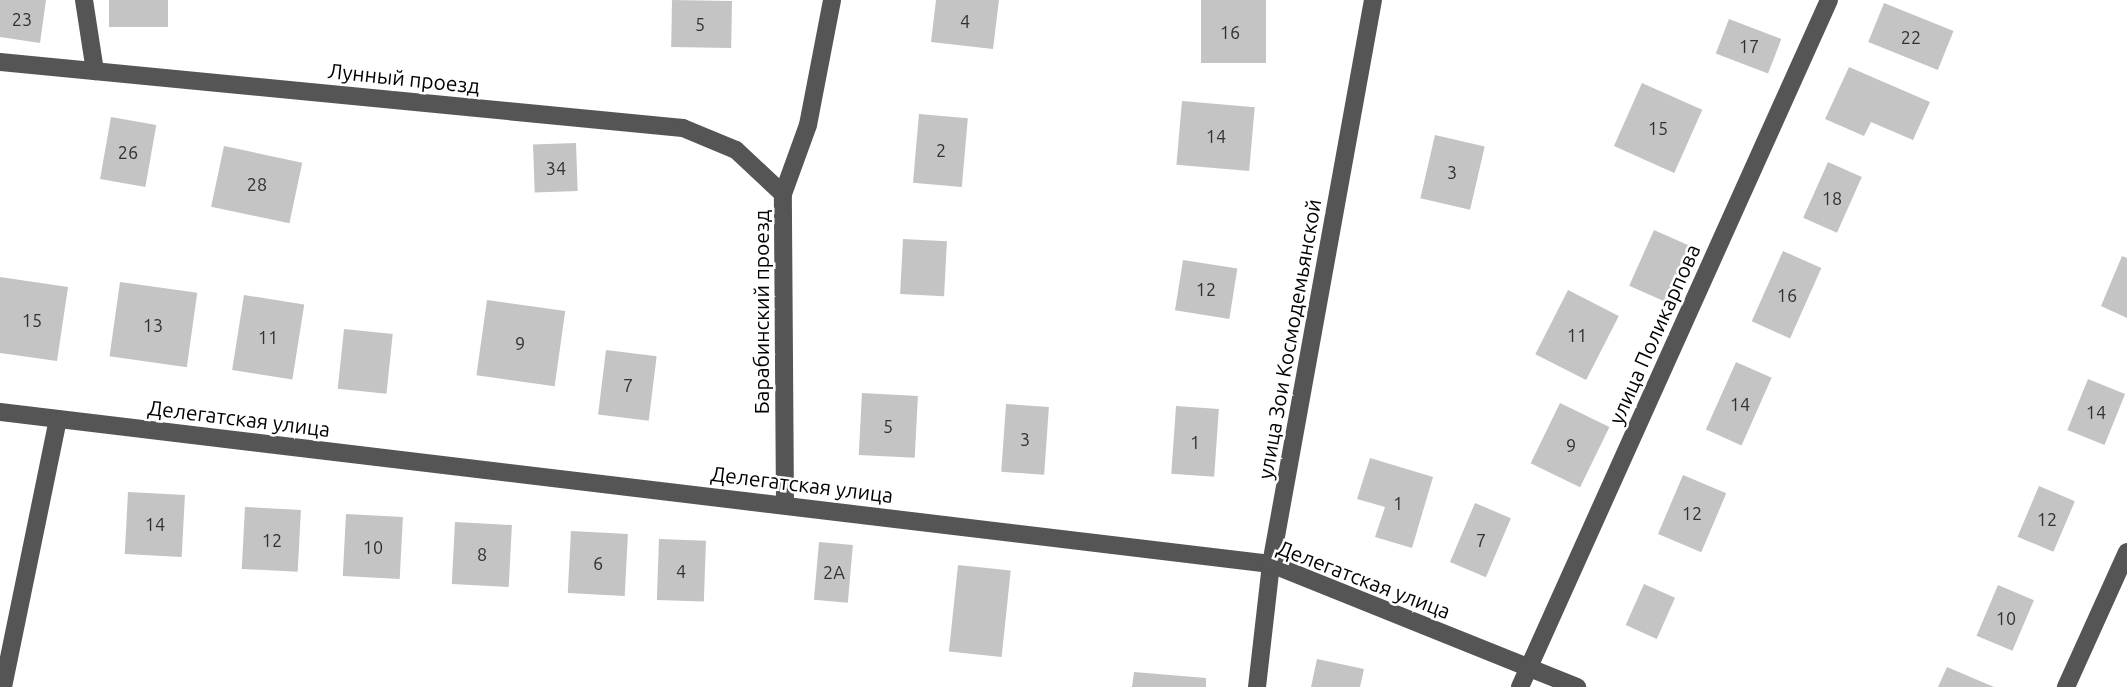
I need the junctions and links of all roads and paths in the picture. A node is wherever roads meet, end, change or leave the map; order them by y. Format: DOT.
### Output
graph roads {
  1 [pos="84,0"];
  2 [pos="832,0"];
  3 [pos="1373,0"];
  4 [pos="1829,0"];
  5 [pos="0,62"];
  6 [pos="95,71"];
  7 [pos="783,194"];
  8 [pos="0,412"];
  9 [pos="58,420"];
  10 [pos="785,504"];
  11 [pos="2127,552"];
  12 [pos="1271,564"];
  13 [pos="1529,669"];
  14 [pos="2,686"];
  15 [pos="1257,687"];
  16 [pos="1520,687"];
  17 [pos="1577,687"];
  18 [pos="2066,687"];
  1 -- 6 [label="street"];
  2 -- 7 [label="street, Барабинский проезд"];
  3 -- 12 [label="street, улица Зои Космодемьянской"];
  4 -- 13 [label="street, улица Поликарпова"];
  5 -- 6 [label="street, Лунный проезд"];
  6 -- 7 [label="street, Лунный проезд"];
  7 -- 10 [label="street, Барабинский проезд"];
  8 -- 9 [label="street, Делегатская улица"];
  9 -- 10 [label="street, Делегатская улица"];
  9 -- 14 [label="street"];
  10 -- 12 [label="street, Делегатская улица"];
  11 -- 18 [label="street"];
  12 -- 13 [label="street, Делегатская улица"];
  12 -- 15 [label="street, улица Зои Космодемьянской"];
  13 -- 16 [label="street, улица Поликарпова"];
  13 -- 17 [label="street, Делегатская улица"];
}
